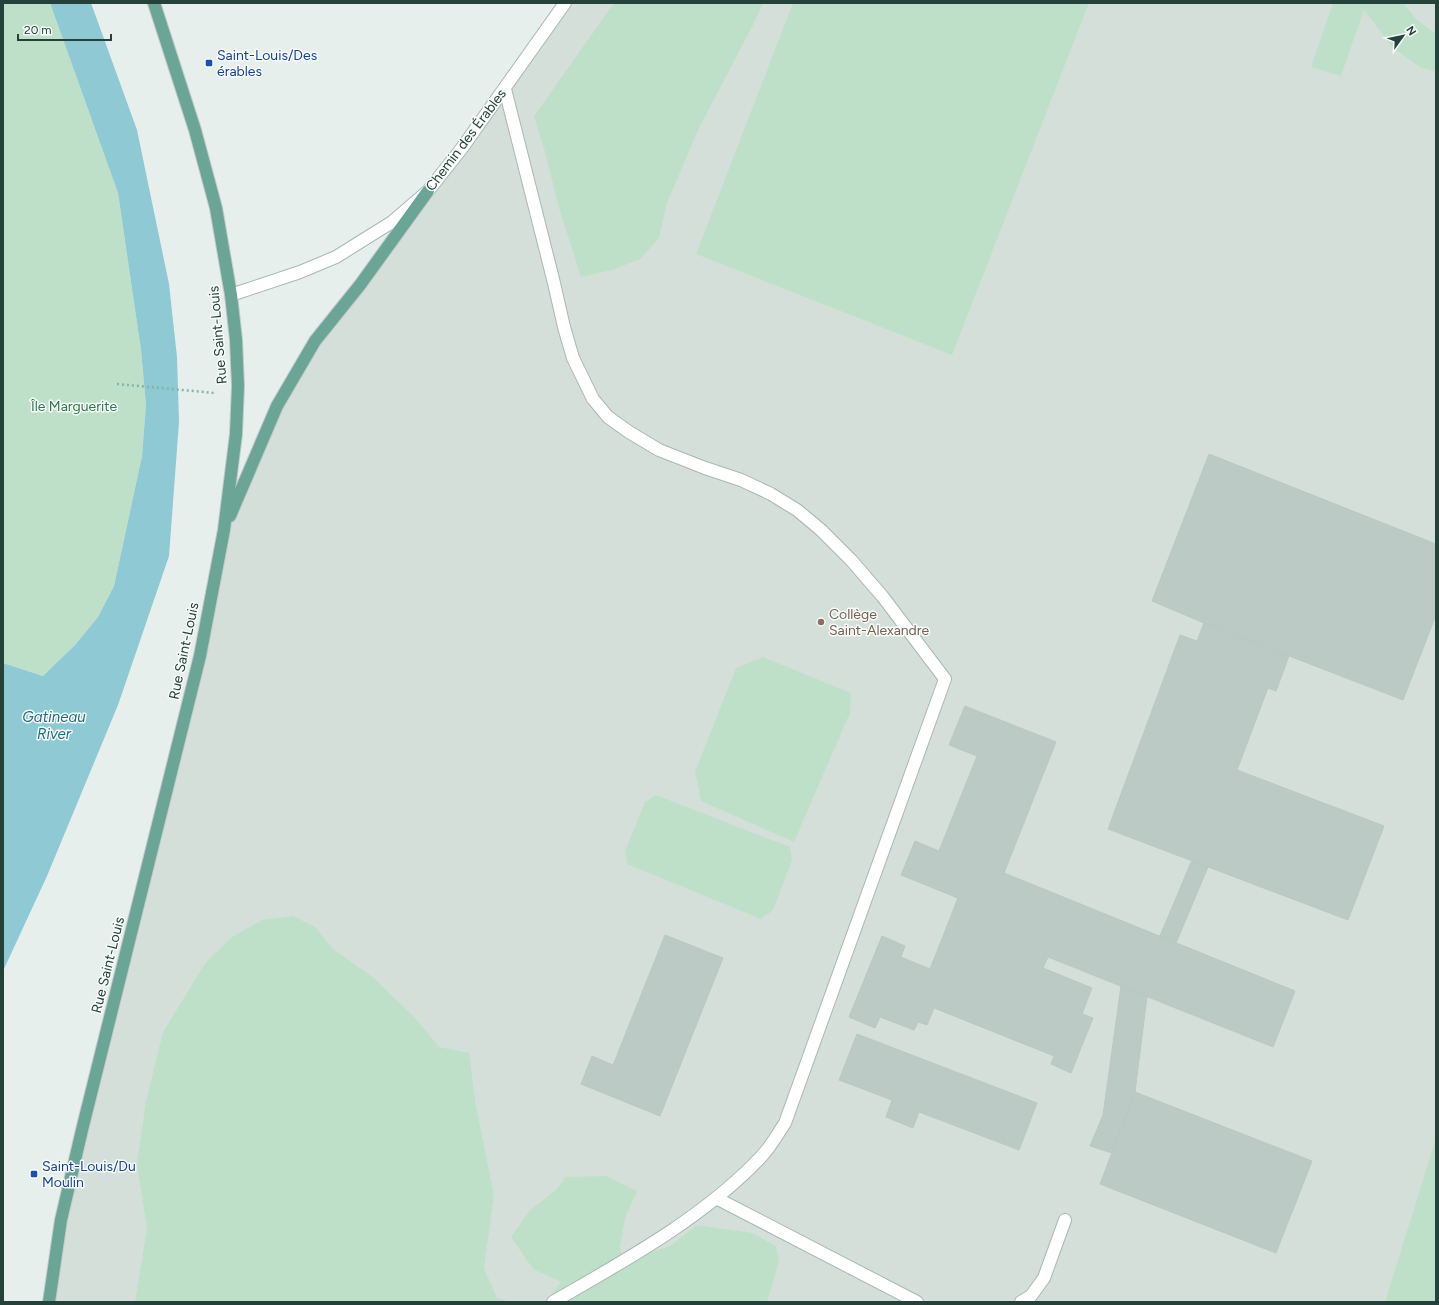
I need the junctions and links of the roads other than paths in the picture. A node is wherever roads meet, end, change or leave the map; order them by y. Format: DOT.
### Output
graph roads {
  1 [pos="154,3"];
  2 [pos="565,3"];
  3 [pos="505,88"];
  4 [pos="428,191"];
  5 [pos="231,295"];
  6 [pos="224,530"];
  7 [pos="716,1198"];
  8 [pos="1065,1220"];
  9 [pos="49,1302"];
  10 [pos="553,1302"];
  11 [pos="917,1302"];
  12 [pos="1021,1302"];
  1 -- 5 [label="main road, Rue Saint-Louis"];
  2 -- 3 [label="street, Chemin des Érables"];
  3 -- 4 [label="street, Chemin des Érables"];
  3 -- 7 [label="street"];
  4 -- 5 [label="street, Chemin des Érables"];
  4 -- 6 [label="main road"];
  5 -- 6 [label="main road, Rue Saint-Louis"];
  6 -- 9 [label="main road, Rue Saint-Louis"];
  7 -- 10 [label="street"];
  7 -- 11 [label="street"];
  8 -- 12 [label="street"];
}
